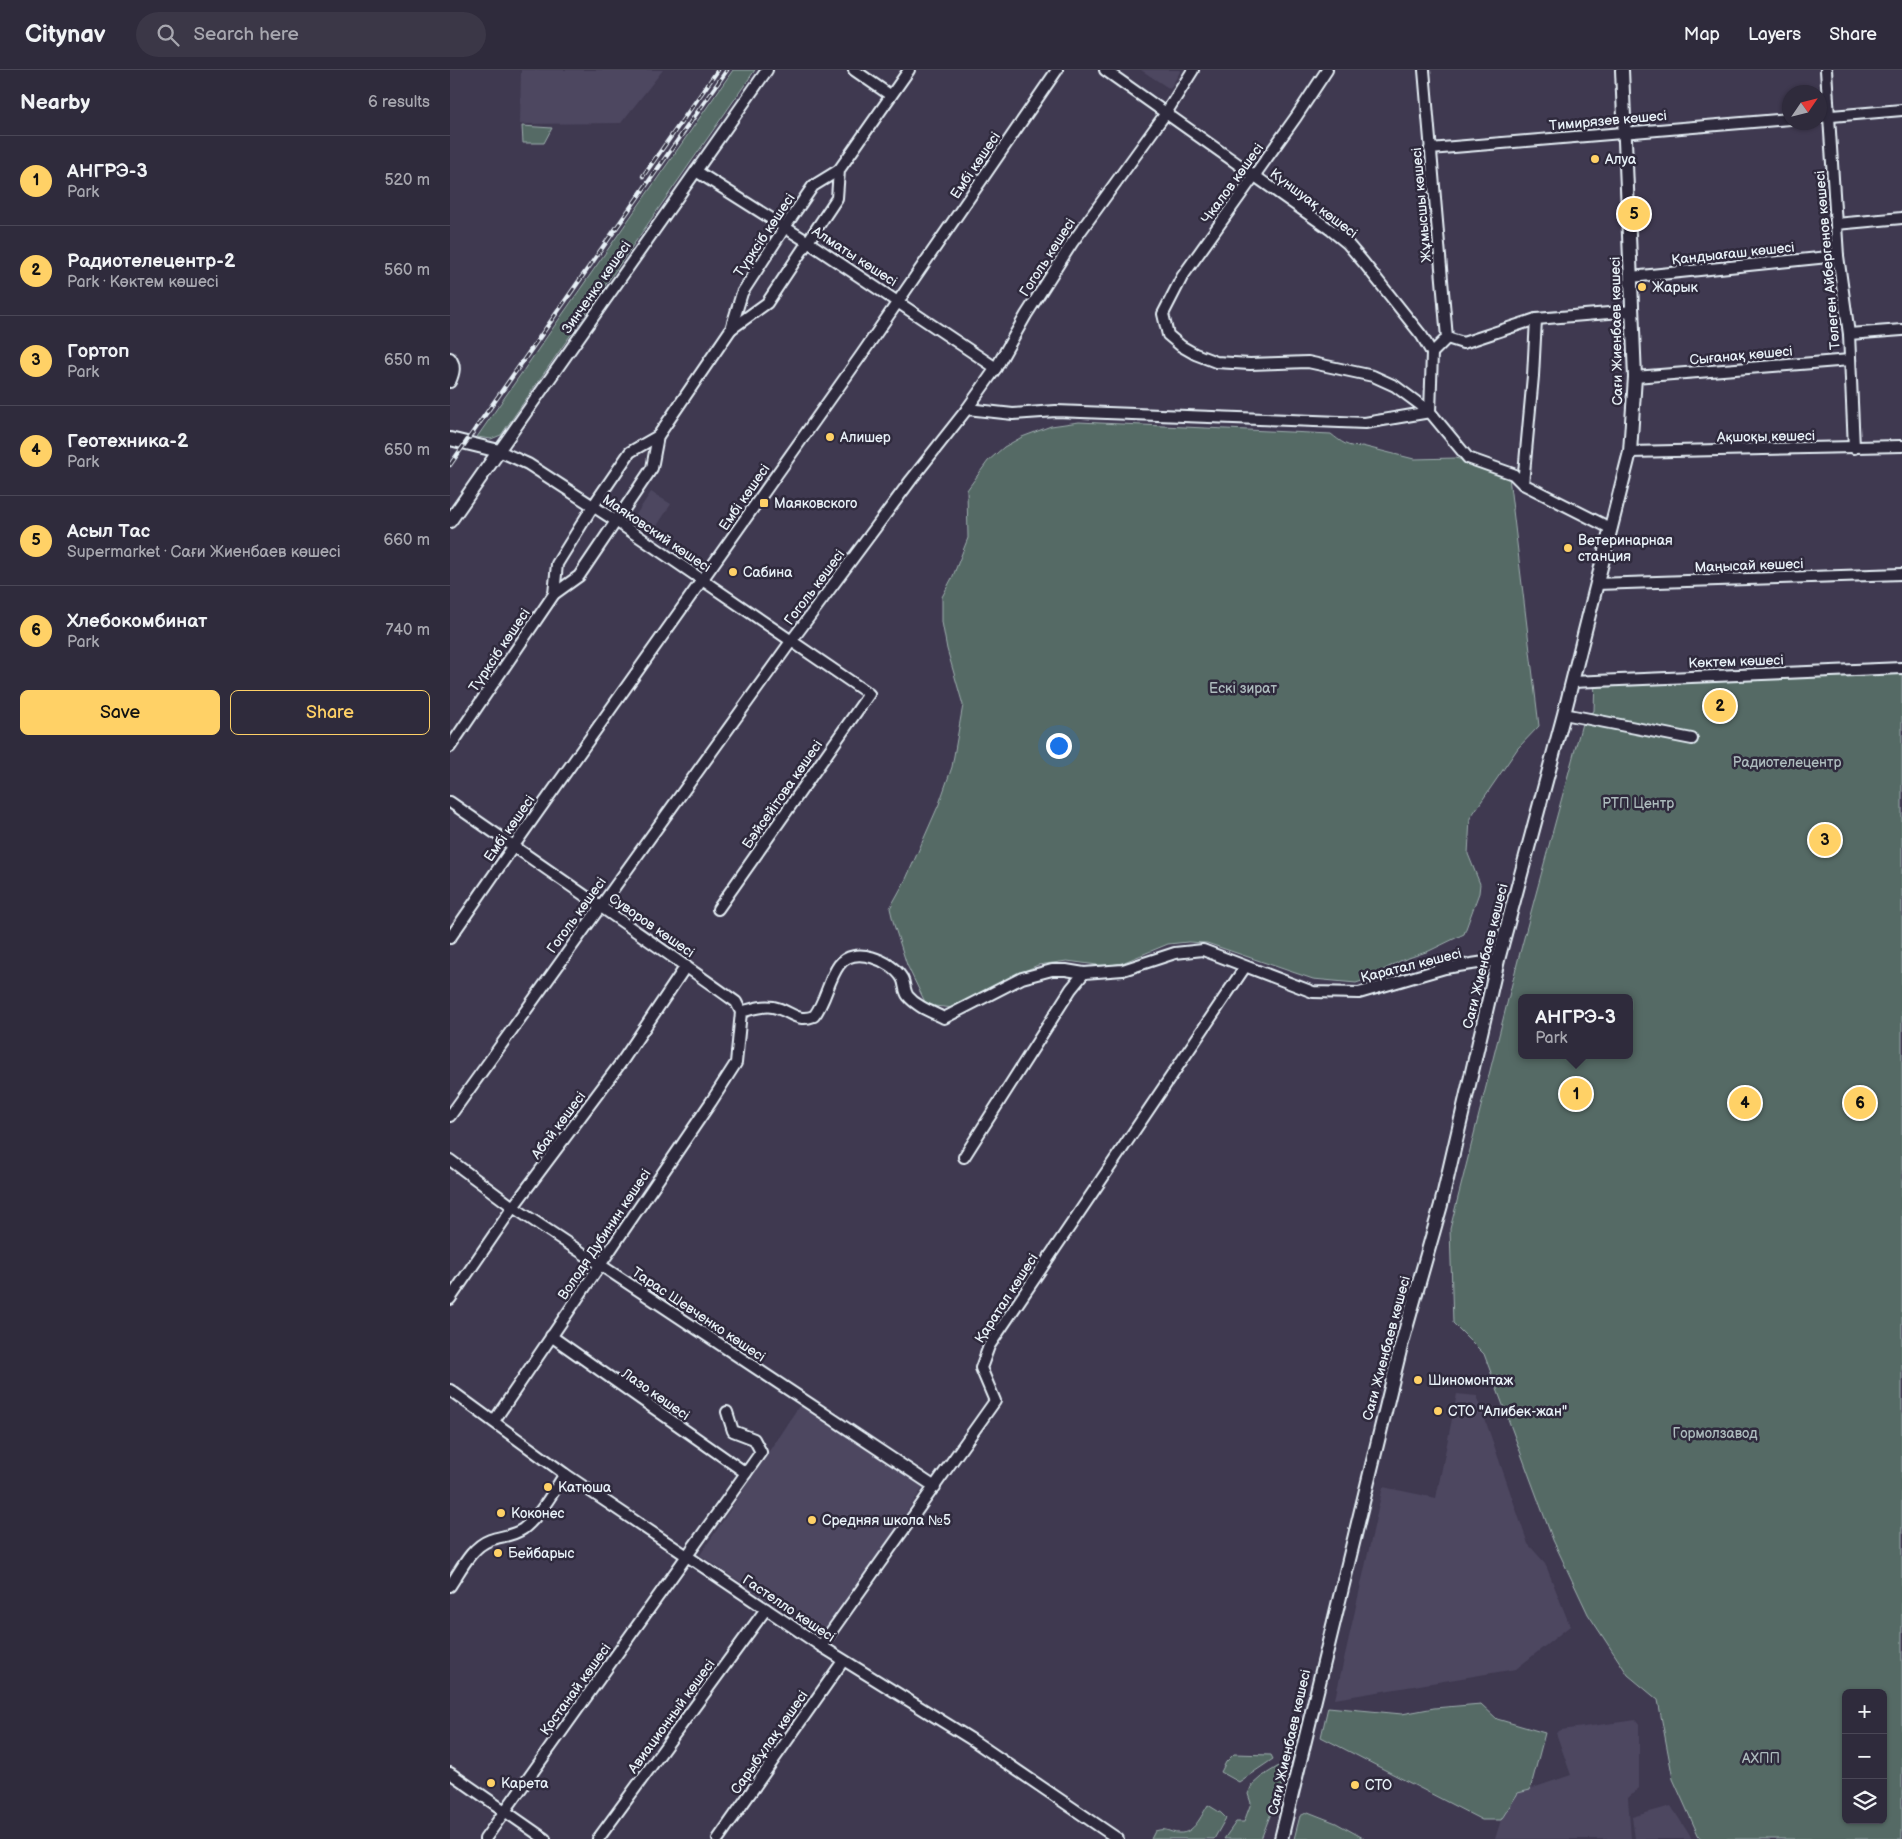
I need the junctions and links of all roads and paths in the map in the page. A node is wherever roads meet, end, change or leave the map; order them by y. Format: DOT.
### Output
graph roads {
  1 [pos="767,70"];
  2 [pos="854,70"];
  3 [pos="909,70"];
  4 [pos="1057,70"];
  5 [pos="1105,70"];
  6 [pos="1193,70"];
  7 [pos="1327,70"];
  8 [pos="1424,70"];
  9 [pos="1622,70"];
  10 [pos="1826,70"];
  11 [pos="1825,85"];
  12 [pos="890,95"];
  13 [pos="1902,110"];
  14 [pos="1166,113"];
  15 [pos="1827,117"];
  16 [pos="1782,120"];
  17 [pos="1825,130"];
  18 [pos="1624,132"];
  19 [pos="1430,149"];
  20 [pos="696,170"];
  21 [pos="839,170"];
  22 [pos="1255,176"];
  23 [pos="1902,218"];
  24 [pos="1836,224"];
  25 [pos="785,227"];
  26 [pos="808,242"];
  27 [pos="1838,256"];
  28 [pos="1631,276"];
  29 [pos="898,302"];
  30 [pos="1633,311"];
  31 [pos="1536,319"];
  32 [pos="731,330"];
  33 [pos="1902,330"];
  34 [pos="1849,334"];
  35 [pos="1447,338"];
  36 [pos="1432,353"];
  37 [pos="450,358"];
  38 [pos="1850,360"];
  39 [pos="996,368"];
  40 [pos="1635,377"];
  41 [pos="450,382"];
  42 [pos="967,409"];
  43 [pos="1430,412"];
  44 [pos="658,436"];
  45 [pos="450,439"];
  46 [pos="1902,446"];
  47 [pos="1854,448"];
  48 [pos="499,451"];
  49 [pos="1630,452"];
  50 [pos="1523,484"];
  51 [pos="593,506"];
  52 [pos="450,521"];
  53 [pos="616,521"];
  54 [pos="1610,528"];
  55 [pos="1902,574"];
  56 [pos="702,580"];
  57 [pos="1596,584"];
  58 [pos="554,594"];
  59 [pos="792,640"];
  60 [pos="1902,668"];
  61 [pos="1572,682"];
  62 [pos="869,694"];
  63 [pos="1564,714"];
  64 [pos="1692,739"];
  65 [pos="450,747"];
  66 [pos="450,802"];
  67 [pos="513,847"];
  68 [pos="600,905"];
  69 [pos="718,909"];
  70 [pos="450,938"];
  71 [pos="1498,960"];
  72 [pos="686,966"];
  73 [pos="1245,966"];
  74 [pos="1084,973"];
  75 [pos="741,1012"];
  76 [pos="450,1116"];
  77 [pos="964,1157"];
  78 [pos="450,1160"];
  79 [pos="513,1207"];
  80 [pos="600,1264"];
  81 [pos="450,1299"];
  82 [pos="551,1336"];
  83 [pos="451,1394"];
  84 [pos="727,1412"];
  85 [pos="494,1421"];
  86 [pos="746,1473"];
  87 [pos="564,1474"];
  88 [pos="934,1488"];
  89 [pos="688,1556"];
  90 [pos="450,1586"];
  91 [pos="766,1609"];
  92 [pos="821,1646"];
  93 [pos="843,1661"];
  94 [pos="450,1773"];
  95 [pos="504,1810"];
  96 [pos="485,1839"];
  97 [pos="545,1839"];
  98 [pos="598,1839"];
  99 [pos="718,1839"];
  100 [pos="1118,1839"];
  101 [pos="1281,1839"];
  1 -- 20 [label="street, Зинченко көшесі"];
  2 -- 12 [label="street"];
  3 -- 12 [label="street, Түрксіб көшесі"];
  4 -- 29 [label="street, Ембі көшесі"];
  5 -- 14 [label="street, Күншуақ көшесі"];
  6 -- 14 [label="street, Гоголь көшесі"];
  7 -- 22 [label="street, Чкалов көшесі"];
  8 -- 19 [label="street, Жұмысшы көшесі"];
  9 -- 18 [label="main road, Сағи Жиенбаев көшесі"];
  10 -- 11 [label="street, Төлеген Айбергенов көшесі"];
  12 -- 21 [label="street, Түрксіб көшесі"];
  13 -- 15 [label="street"];
  14 -- 22 [label="street, Күншуақ көшесі"];
  14 -- 39 [label="street, Гоголь көшесі"];
  16 -- 18 [label="street, Тимирязев көшесі"];
  17 -- 24 [label="street, Төлеген Айбергенов көшесі"];
  18 -- 19 [label="street, Тимирязев көшесі"];
  18 -- 28 [label="main road, Сағи Жиенбаев көшесі"];
  19 -- 35 [label="street, Жұмысшы көшесі"];
  20 -- 25 [label="street, Алматы көшесі"];
  20 -- 48 [label="street, Зинченко көшесі"];
  21 -- 25 [label="street, Түрксіб көшесі"];
  21 -- 26 [label="street, Түрксіб көшесі"];
  22 -- 36 [label="street, Күншуақ көшесі"];
  22 -- 43 [label="street, Чкалов көшесі"];
  23 -- 24 [label="street"];
  24 -- 27 [label="street, Төлеген Айбергенов көшесі"];
  25 -- 26 [label="street, Алматы көшесі"];
  25 -- 32 [label="street, Түрксіб көшесі"];
  26 -- 29 [label="street, Алматы көшесі"];
  26 -- 32 [label="street, Түрксіб көшесі"];
  27 -- 28 [label="street, Қандыағаш көшесі"];
  27 -- 34 [label="street, Төлеген Айбергенов көшесі"];
  28 -- 30 [label="main road, Сағи Жиенбаев көшесі"];
  29 -- 39 [label="street, Алматы көшесі"];
  29 -- 56 [label="street, Ембі көшесі"];
  30 -- 31 [label="street"];
  30 -- 40 [label="main road, Сағи Жиенбаев көшесі"];
  31 -- 35 [label="street"];
  31 -- 50 [label="street"];
  32 -- 44 [label="street, Түрксіб көшесі"];
  33 -- 34 [label="street"];
  34 -- 38 [label="street, Төлеген Айбергенов көшесі"];
  35 -- 36 [label="street"];
  36 -- 43 [label="street"];
  37 -- 41 [label="street"];
  38 -- 40 [label="street, Сығанақ көшесі"];
  38 -- 47 [label="street, Төлеген Айбергенов көшесі"];
  39 -- 42 [label="street, Гоголь көшесі"];
  40 -- 49 [label="main road, Сағи Жиенбаев көшесі"];
  42 -- 43 [label="street"];
  42 -- 59 [label="street, Гоголь көшесі"];
  43 -- 50 [label="street"];
  44 -- 51 [label="street, Түрксіб көшесі"];
  44 -- 53 [label="street, Түрксіб көшесі"];
  45 -- 48 [label="main road"];
  46 -- 47 [label="street, Ақшоқы көшесі"];
  47 -- 49 [label="street, Ақшоқы көшесі"];
  48 -- 51 [label="street, Маяковский көшесі"];
  48 -- 52 [label="main road, Зинченко көшесі"];
  49 -- 54 [label="main road, Сағи Жиенбаев көшесі"];
  50 -- 54 [label="street"];
  51 -- 53 [label="street, Маяковский көшесі"];
  51 -- 58 [label="street, Түрксіб көшесі"];
  53 -- 56 [label="street, Маяковский көшесі"];
  53 -- 58 [label="street, Түрксіб көшесі"];
  54 -- 57 [label="main road, Сағи Жиенбаев көшесі"];
  55 -- 57 [label="street, Маңысай көшесі"];
  56 -- 59 [label="street, Маяковский көшесі"];
  56 -- 67 [label="street, Ембі көшесі"];
  57 -- 61 [label="main road, Сағи Жиенбаев көшесі"];
  58 -- 65 [label="street, Түрксіб көшесі"];
  59 -- 62 [label="street, Маяковский көшесі"];
  59 -- 68 [label="street, Гоголь көшесі"];
  60 -- 61 [label="street, Көктем көшесі"];
  61 -- 63 [label="main road, Сағи Жиенбаев көшесі"];
  62 -- 69 [label="street, Бәйсейітова көшесі"];
  63 -- 64 [label="street"];
  63 -- 71 [label="main road, Сағи Жиенбаев көшесі"];
  66 -- 67 [label="street, Суворов көшесі"];
  67 -- 68 [label="street, Суворов көшесі"];
  67 -- 70 [label="street, Ембі көшесі"];
  68 -- 72 [label="street, Суворов көшесі"];
  68 -- 76 [label="street, Гоголь көшесі"];
  71 -- 73 [label="street, Қаратал көшесі"];
  71 -- 101 [label="main road, Сағи Жиенбаев көшесі"];
  72 -- 75 [label="street, Суворов көшесі"];
  72 -- 79 [label="street, Абай көшесі"];
  73 -- 74 [label="street, Қаратал көшесі"];
  73 -- 88 [label="street, Қаратал көшесі"];
  74 -- 75 [label="street, Қаратал көшесі"];
  74 -- 77 [label="street"];
  75 -- 80 [label="street, Володя Дубинин көшесі"];
  78 -- 79 [label="street, Тарас Шевченко көшесі"];
  79 -- 80 [label="street, Тарас Шевченко көшесі"];
  79 -- 81 [label="street, Абай көшесі"];
  80 -- 82 [label="street, Володя Дубинин көшесі"];
  80 -- 88 [label="street, Тарас Шевченко көшесі"];
  82 -- 85 [label="street, Володя Дубинин көшесі"];
  82 -- 86 [label="street, Лазо көшесі"];
  83 -- 85 [label="street, Гастелло көшесі"];
  84 -- 86 [label="street"];
  85 -- 87 [label="street, Гастелло көшесі"];
  86 -- 89 [label="street"];
  87 -- 89 [label="street, Гастелло көшесі"];
  87 -- 90 [label="street"];
  88 -- 92 [label="street, Қаратал көшесі"];
  89 -- 91 [label="street, Гастелло көшесі"];
  89 -- 95 [label="street, Қостанай көшесі"];
  91 -- 92 [label="street, Гастелло көшесі"];
  91 -- 98 [label="street, Авиационный көшесі"];
  92 -- 93 [label="street, Гастелло көшесі"];
  93 -- 99 [label="street, Сарыбұлақ көшесі"];
  93 -- 100 [label="street, Гастелло көшесі"];
  94 -- 95 [label="street"];
  95 -- 96 [label="street, Қостанай көшесі"];
  95 -- 97 [label="street"];
}
